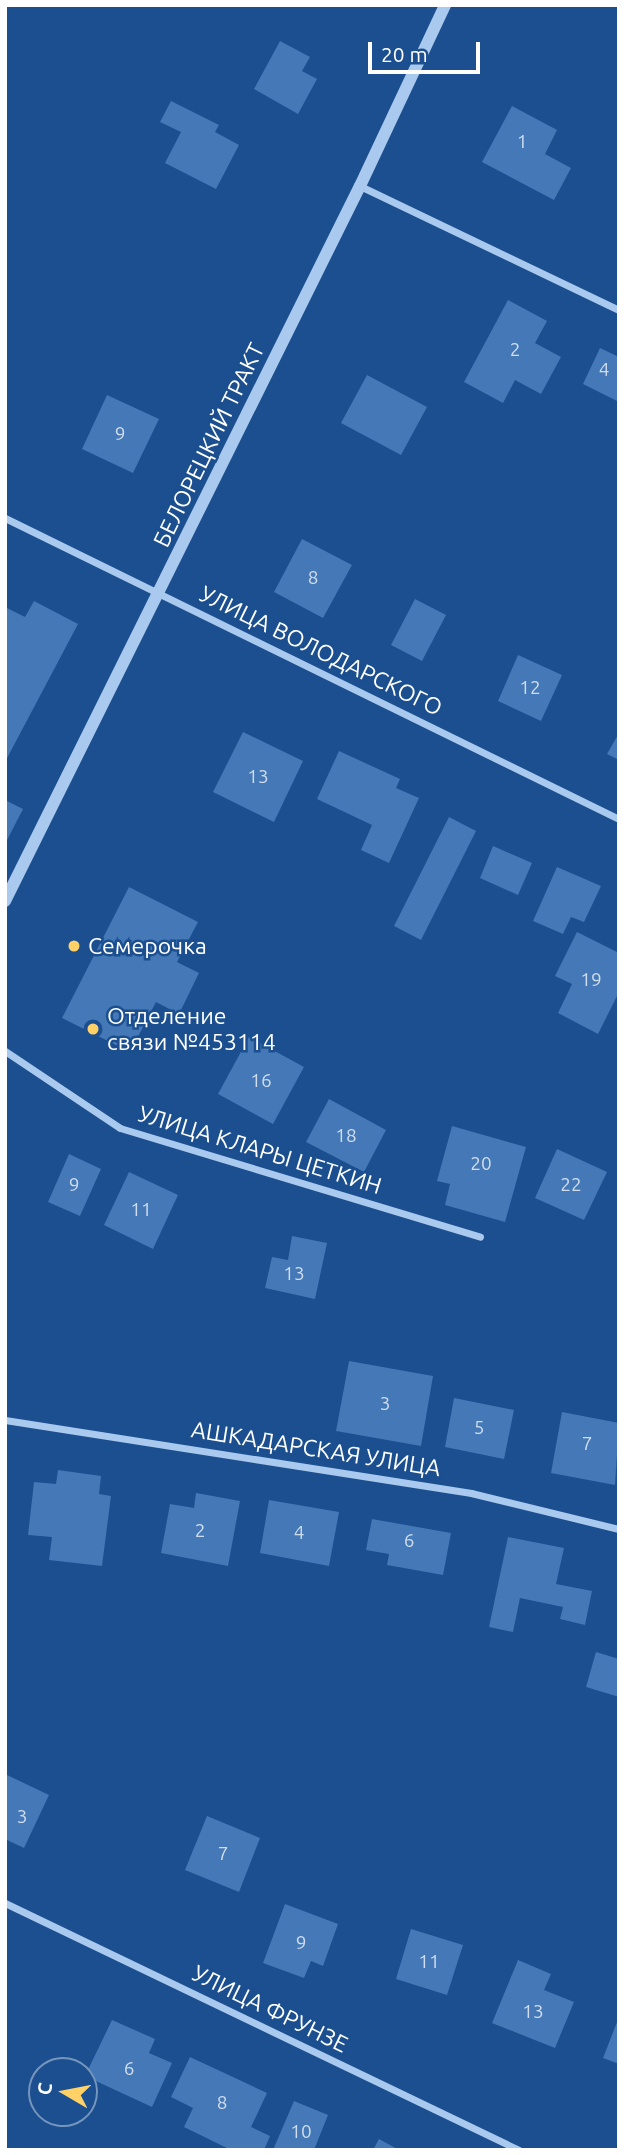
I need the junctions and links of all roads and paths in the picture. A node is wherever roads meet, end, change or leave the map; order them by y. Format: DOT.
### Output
graph roads {
  1 [pos="445,5"];
  2 [pos="360,186"];
  3 [pos="619,310"];
  4 [pos="5,518"];
  5 [pos="159,592"];
  6 [pos="619,820"];
  7 [pos="5,901"];
  8 [pos="5,1051"];
  9 [pos="480,1237"];
  10 [pos="5,1420"];
  11 [pos="619,1529"];
  12 [pos="5,1903"];
  13 [pos="519,2150"];
  1 -- 2 [label="street, БЕЛОРЕЦКИЙ ТРАКТ"];
  2 -- 3 [label="street"];
  2 -- 5 [label="street, БЕЛОРЕЦКИЙ ТРАКТ"];
  4 -- 5 [label="street, УЛИЦА ВОЛОДАРСКОГО"];
  5 -- 6 [label="street, УЛИЦА ВОЛОДАРСКОГО"];
  5 -- 7 [label="street, БЕЛОРЕЦКИЙ ТРАКТ"];
  8 -- 9 [label="street, УЛИЦА КЛАРЫ ЦЕТКИН"];
  10 -- 11 [label="street, АШКАДАРСКАЯ УЛИЦА"];
  12 -- 13 [label="street, УЛИЦА ФРУНЗЕ"];
}
